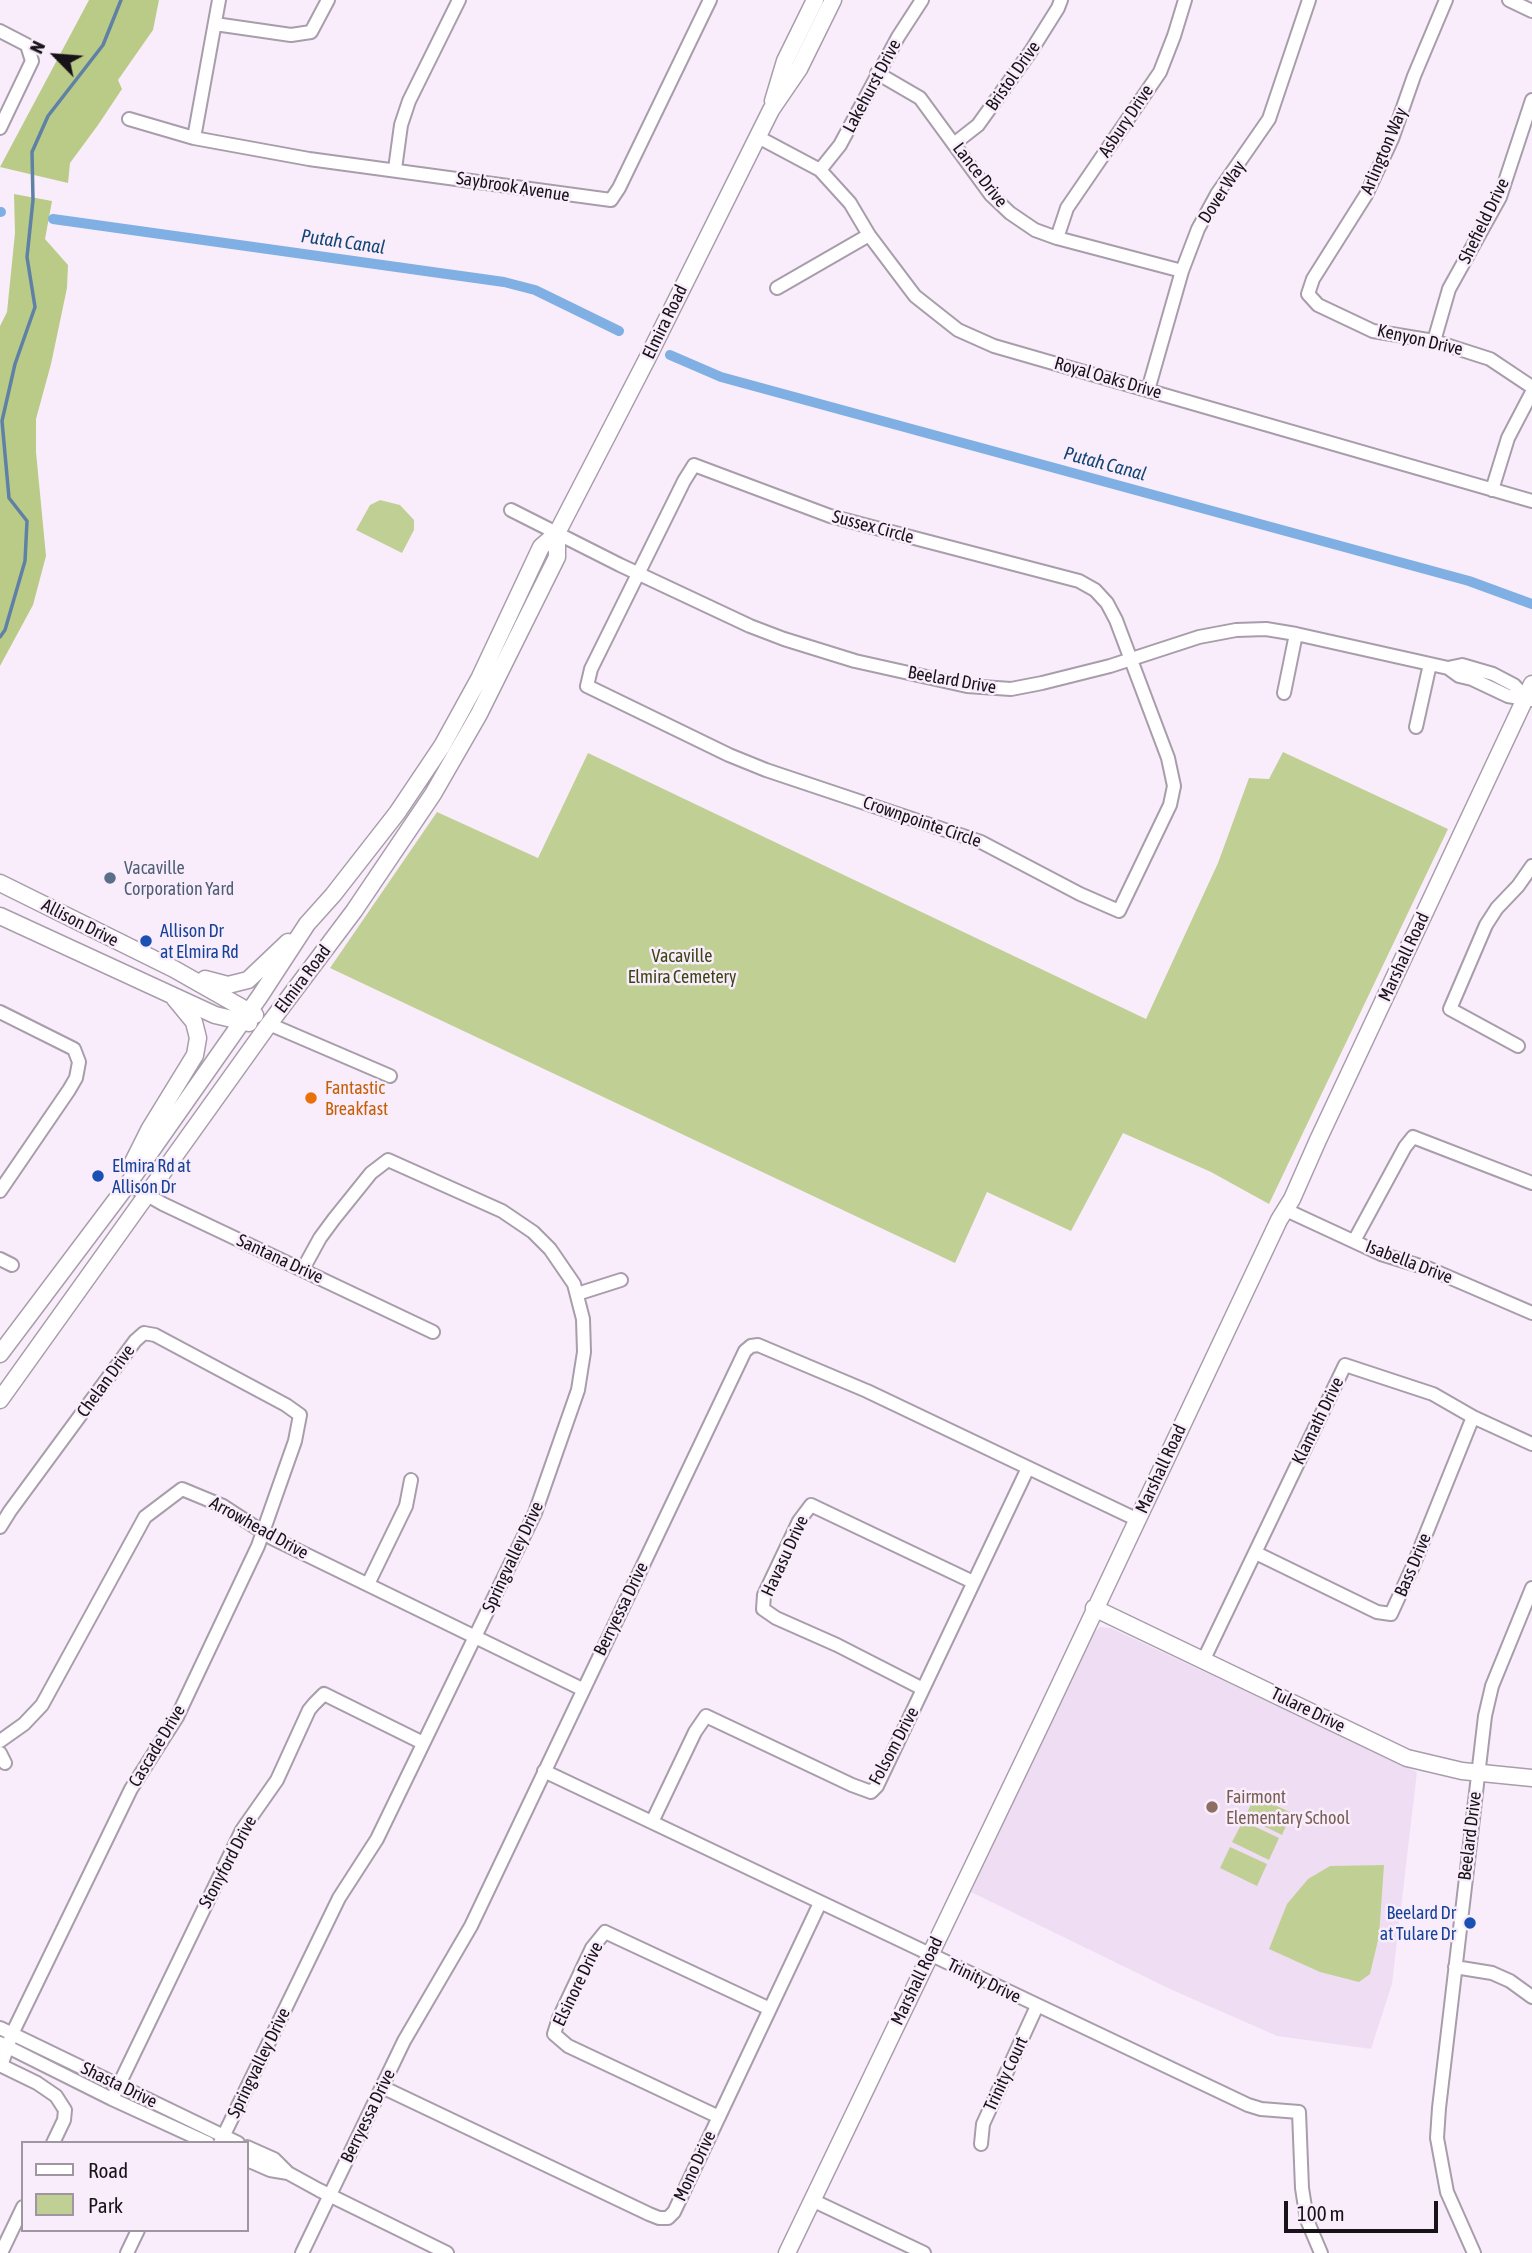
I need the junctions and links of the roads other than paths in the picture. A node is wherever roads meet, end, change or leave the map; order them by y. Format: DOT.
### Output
graph roads {
  1 [pos="219,0"];
  2 [pos="328,0"];
  3 [pos="459,0"];
  4 [pos="710,0"];
  5 [pos="815,0"];
  6 [pos="833,0"];
  7 [pos="922,0"];
  8 [pos="1061,0"];
  9 [pos="1185,0"];
  10 [pos="1309,0"];
  11 [pos="1446,0"];
  12 [pos="1509,0"];
  13 [pos="1532,11"];
  14 [pos="215,24"];
  15 [pos="0,31"];
  16 [pos="877,73"];
  17 [pos="1532,100"];
  18 [pos="771,110"];
  19 [pos="129,119"];
  20 [pos="0,128"];
  21 [pos="758,136"];
  22 [pos="194,138"];
  23 [pos="955,143"];
  24 [pos="395,169"];
  25 [pos="820,170"];
  26 [pos="869,235"];
  27 [pos="1057,238"];
  28 [pos="1182,271"];
  29 [pos="777,288"];
  30 [pos="1308,294"];
  31 [pos="1434,341"];
  32 [pos="1532,389"];
  33 [pos="1148,390"];
  34 [pos="1492,490"];
  35 [pos="1532,501"];
  36 [pos="511,510"];
  37 [pos="557,533"];
  38 [pos="639,572"];
  39 [pos="1296,634"];
  40 [pos="1130,659"];
  41 [pos="1430,664"];
  42 [pos="1284,693"];
  43 [pos="1530,694"];
  44 [pos="1416,727"];
  45 [pos="1532,866"];
  46 [pos="0,883"];
  47 [pos="0,916"];
  48 [pos="307,924"];
  49 [pos="174,969"];
  50 [pos="172,995"];
  51 [pos="0,1012"];
  52 [pos="245,1017"];
  53 [pos="269,1024"];
  54 [pos="1518,1046"];
  55 [pos="390,1076"];
  56 [pos="1532,1183"];
  57 [pos="124,1189"];
  58 [pos="0,1191"];
  59 [pos="146,1195"];
  60 [pos="1286,1210"];
  61 [pos="1354,1241"];
  62 [pos="303,1269"];
  63 [pos="621,1280"];
  64 [pos="577,1294"];
  65 [pos="1532,1313"];
  66 [pos="433,1332"];
  67 [pos="0,1354"];
  68 [pos="0,1400"];
  69 [pos="1473,1417"];
  70 [pos="295,1441"];
  71 [pos="1532,1444"];
  72 [pos="1028,1468"];
  73 [pos="411,1480"];
  74 [pos="1138,1520"];
  75 [pos="0,1527"];
  76 [pos="262,1532"];
  77 [pos="1256,1553"];
  78 [pos="973,1582"];
  79 [pos="368,1584"];
  80 [pos="1532,1588"];
  81 [pos="1094,1608"];
  82 [pos="475,1637"];
  83 [pos="1204,1660"];
  84 [pos="582,1689"];
  85 [pos="923,1689"];
  86 [pos="0,1741"];
  87 [pos="423,1743"];
  88 [pos="544,1771"];
  89 [pos="1478,1773"];
  90 [pos="1532,1778"];
  91 [pos="652,1822"];
  92 [pos="820,1903"];
  93 [pos="929,1955"];
  94 [pos="1455,1967"];
  95 [pos="1532,1997"];
  96 [pos="1038,2006"];
  97 [pos="770,2010"];
  98 [pos="5,2038"];
  99 [pos="1,2065"];
  100 [pos="119,2085"];
  101 [pos="382,2087"];
  102 [pos="112,2099"];
  103 [pos="719,2117"];
  104 [pos="222,2140"];
  105 [pos="54,2141"];
  106 [pos="204,2141"];
  107 [pos="981,2144"];
  108 [pos="248,2147"];
  109 [pos="248,2160"];
  110 [pos="288,2173"];
  111 [pos="330,2196"];
  112 [pos="812,2200"];
  113 [pos="21,2211"];
  114 [pos="137,2232"];
  115 [pos="1,2253"];
  116 [pos="127,2253"];
  117 [pos="302,2253"];
  118 [pos="447,2253"];
  119 [pos="787,2253"];
  120 [pos="924,2253"];
  121 [pos="1321,2253"];
  122 [pos="1474,2253"];
  1 -- 14 [label="street"];
  2 -- 14 [label="street"];
  3 -- 24 [label="street"];
  4 -- 24 [label="street, Saybrook Avenue"];
  5 -- 18 [label="main road, Elmira Road"];
  6 -- 18 [label="main road, Elmira Road"];
  7 -- 16 [label="street, Lakehurst Drive"];
  8 -- 23 [label="street, Bristol Drive"];
  9 -- 27 [label="street, Asbury Drive"];
  10 -- 28 [label="street, Dover Way"];
  11 -- 30 [label="street, Arlington Way"];
  12 -- 13 [label="street"];
  14 -- 22 [label="street"];
  15 -- 20 [label="street"];
  16 -- 23 [label="street, Lance Drive"];
  16 -- 25 [label="street, Lakehurst Drive"];
  17 -- 31 [label="street, Shefield Drive"];
  18 -- 21 [label="main road, Elmira Road"];
  19 -- 22 [label="street, Saybrook Avenue"];
  21 -- 25 [label="street, Royal Oaks Drive"];
  21 -- 37 [label="main road, Elmira Road"];
  22 -- 24 [label="street, Saybrook Avenue"];
  23 -- 27 [label="street, Lance Drive"];
  25 -- 26 [label="street, Royal Oaks Drive"];
  26 -- 29 [label="street"];
  26 -- 33 [label="street, Royal Oaks Drive"];
  27 -- 28 [label="street, Lance Drive"];
  28 -- 33 [label="street, Dover Way"];
  30 -- 31 [label="street, Kenyon Drive"];
  31 -- 32 [label="street, Kenyon Drive"];
  32 -- 34 [label="street"];
  33 -- 34 [label="street, Royal Oaks Drive"];
  34 -- 35 [label="street, Royal Oaks Drive"];
  36 -- 37 [label="street, Beelard Drive"];
  37 -- 38 [label="street, Beelard Drive"];
  37 -- 48 [label="main road, Elmira Road"];
  37 -- 53 [label="main road, Elmira Road"];
  38 -- 40 [label="street, Beelard Drive"];
  38 -- 40 [label="street, Sussex Circle"];
  38 -- 40 [label="street, Crownpointe Circle"];
  39 -- 40 [label="street, Beelard Drive"];
  39 -- 41 [label="street, Beelard Drive"];
  39 -- 42 [label="street"];
  41 -- 43 [label="street, Beelard Drive"];
  41 -- 44 [label="street"];
  43 -- 60 [label="main road, Marshall Road"];
  45 -- 54 [label="street"];
  46 -- 49 [label="main road, Allison Drive"];
  47 -- 50 [label="main road, Allison Drive"];
  48 -- 49 [label="main road"];
  48 -- 52 [label="main road, Elmira Road"];
  49 -- 52 [label="main road, Allison Drive"];
  50 -- 52 [label="main road, Allison Drive"];
  50 -- 57 [label="main road"];
  51 -- 58 [label="street"];
  52 -- 53 [label="main road, Allison Drive"];
  52 -- 57 [label="main road, Elmira Road"];
  53 -- 55 [label="street, Allison Drive"];
  53 -- 59 [label="main road, Elmira Road"];
  56 -- 61 [label="street"];
  57 -- 59 [label="street, Santana Drive"];
  57 -- 67 [label="main road, Elmira Road"];
  59 -- 62 [label="street, Santana Drive"];
  59 -- 68 [label="main road, Elmira Road"];
  60 -- 61 [label="street, Isabella Drive"];
  60 -- 74 [label="main road, Marshall Road"];
  61 -- 65 [label="street, Isabella Drive"];
  62 -- 64 [label="street, Springvalley Drive"];
  62 -- 66 [label="street, Santana Drive"];
  63 -- 64 [label="street"];
  64 -- 82 [label="street, Springvalley Drive"];
  69 -- 71 [label="street, Klamath Drive"];
  69 -- 77 [label="street, Klamath Drive"];
  69 -- 77 [label="street, Bass Drive"];
  70 -- 75 [label="street, Chelan Drive"];
  70 -- 76 [label="street, Cascade Drive"];
  72 -- 74 [label="street, Berryessa Drive"];
  72 -- 78 [label="street, Folsom Drive"];
  72 -- 84 [label="street, Berryessa Drive"];
  73 -- 79 [label="street"];
  74 -- 81 [label="main road, Marshall Road"];
  76 -- 79 [label="street, Arrowhead Drive"];
  76 -- 86 [label="street, Arrowhead Drive"];
  76 -- 98 [label="street, Cascade Drive"];
  77 -- 83 [label="street, Klamath Drive"];
  78 -- 85 [label="street, Folsom Drive"];
  78 -- 85 [label="street, Havasu Drive"];
  79 -- 82 [label="street, Arrowhead Drive"];
  80 -- 89 [label="street, Beelard Drive"];
  81 -- 83 [label="main road, Tulare Drive"];
  81 -- 93 [label="main road, Marshall Road"];
  82 -- 84 [label="street, Arrowhead Drive"];
  82 -- 87 [label="street, Springvalley Drive"];
  83 -- 89 [label="main road, Tulare Drive"];
  84 -- 88 [label="street, Berryessa Drive"];
  85 -- 91 [label="street, Folsom Drive"];
  87 -- 100 [label="street, Stonyford Drive"];
  87 -- 104 [label="street, Springvalley Drive"];
  88 -- 91 [label="street, Trinity Drive"];
  88 -- 101 [label="street, Berryessa Drive"];
  89 -- 90 [label="main road, Tulare Drive"];
  89 -- 94 [label="street, Beelard Drive"];
  91 -- 92 [label="street, Trinity Drive"];
  92 -- 93 [label="street, Trinity Drive"];
  92 -- 97 [label="street, Mono Drive"];
  93 -- 96 [label="street, Trinity Drive"];
  93 -- 112 [label="main road, Marshall Road"];
  94 -- 95 [label="street"];
  94 -- 122 [label="street, Beelard Drive"];
  96 -- 107 [label="street, Trinity Court"];
  96 -- 121 [label="street, Trinity Drive"];
  97 -- 103 [label="street, Mono Drive"];
  97 -- 103 [label="street, Elsinore Drive"];
  98 -- 99 [label="street, Cascade Drive"];
  98 -- 100 [label="street, Shasta Drive"];
  98 -- 102 [label="street, Shasta Drive"];
  99 -- 105 [label="street"];
  100 -- 102 [label="street, Stonyford Drive"];
  100 -- 104 [label="street, Shasta Drive"];
  101 -- 103 [label="street, Mono Drive"];
  101 -- 111 [label="street, Berryessa Drive"];
  102 -- 106 [label="street, Shasta Drive"];
  108 -- 110 [label="street"];
  109 -- 110 [label="street"];
  110 -- 111 [label="street"];
  111 -- 117 [label="street, Berryessa Drive"];
  111 -- 118 [label="street"];
  112 -- 119 [label="main road, Marshall Road"];
  112 -- 120 [label="street"];
  113 -- 115 [label="street"];
  114 -- 116 [label="street"];
}
